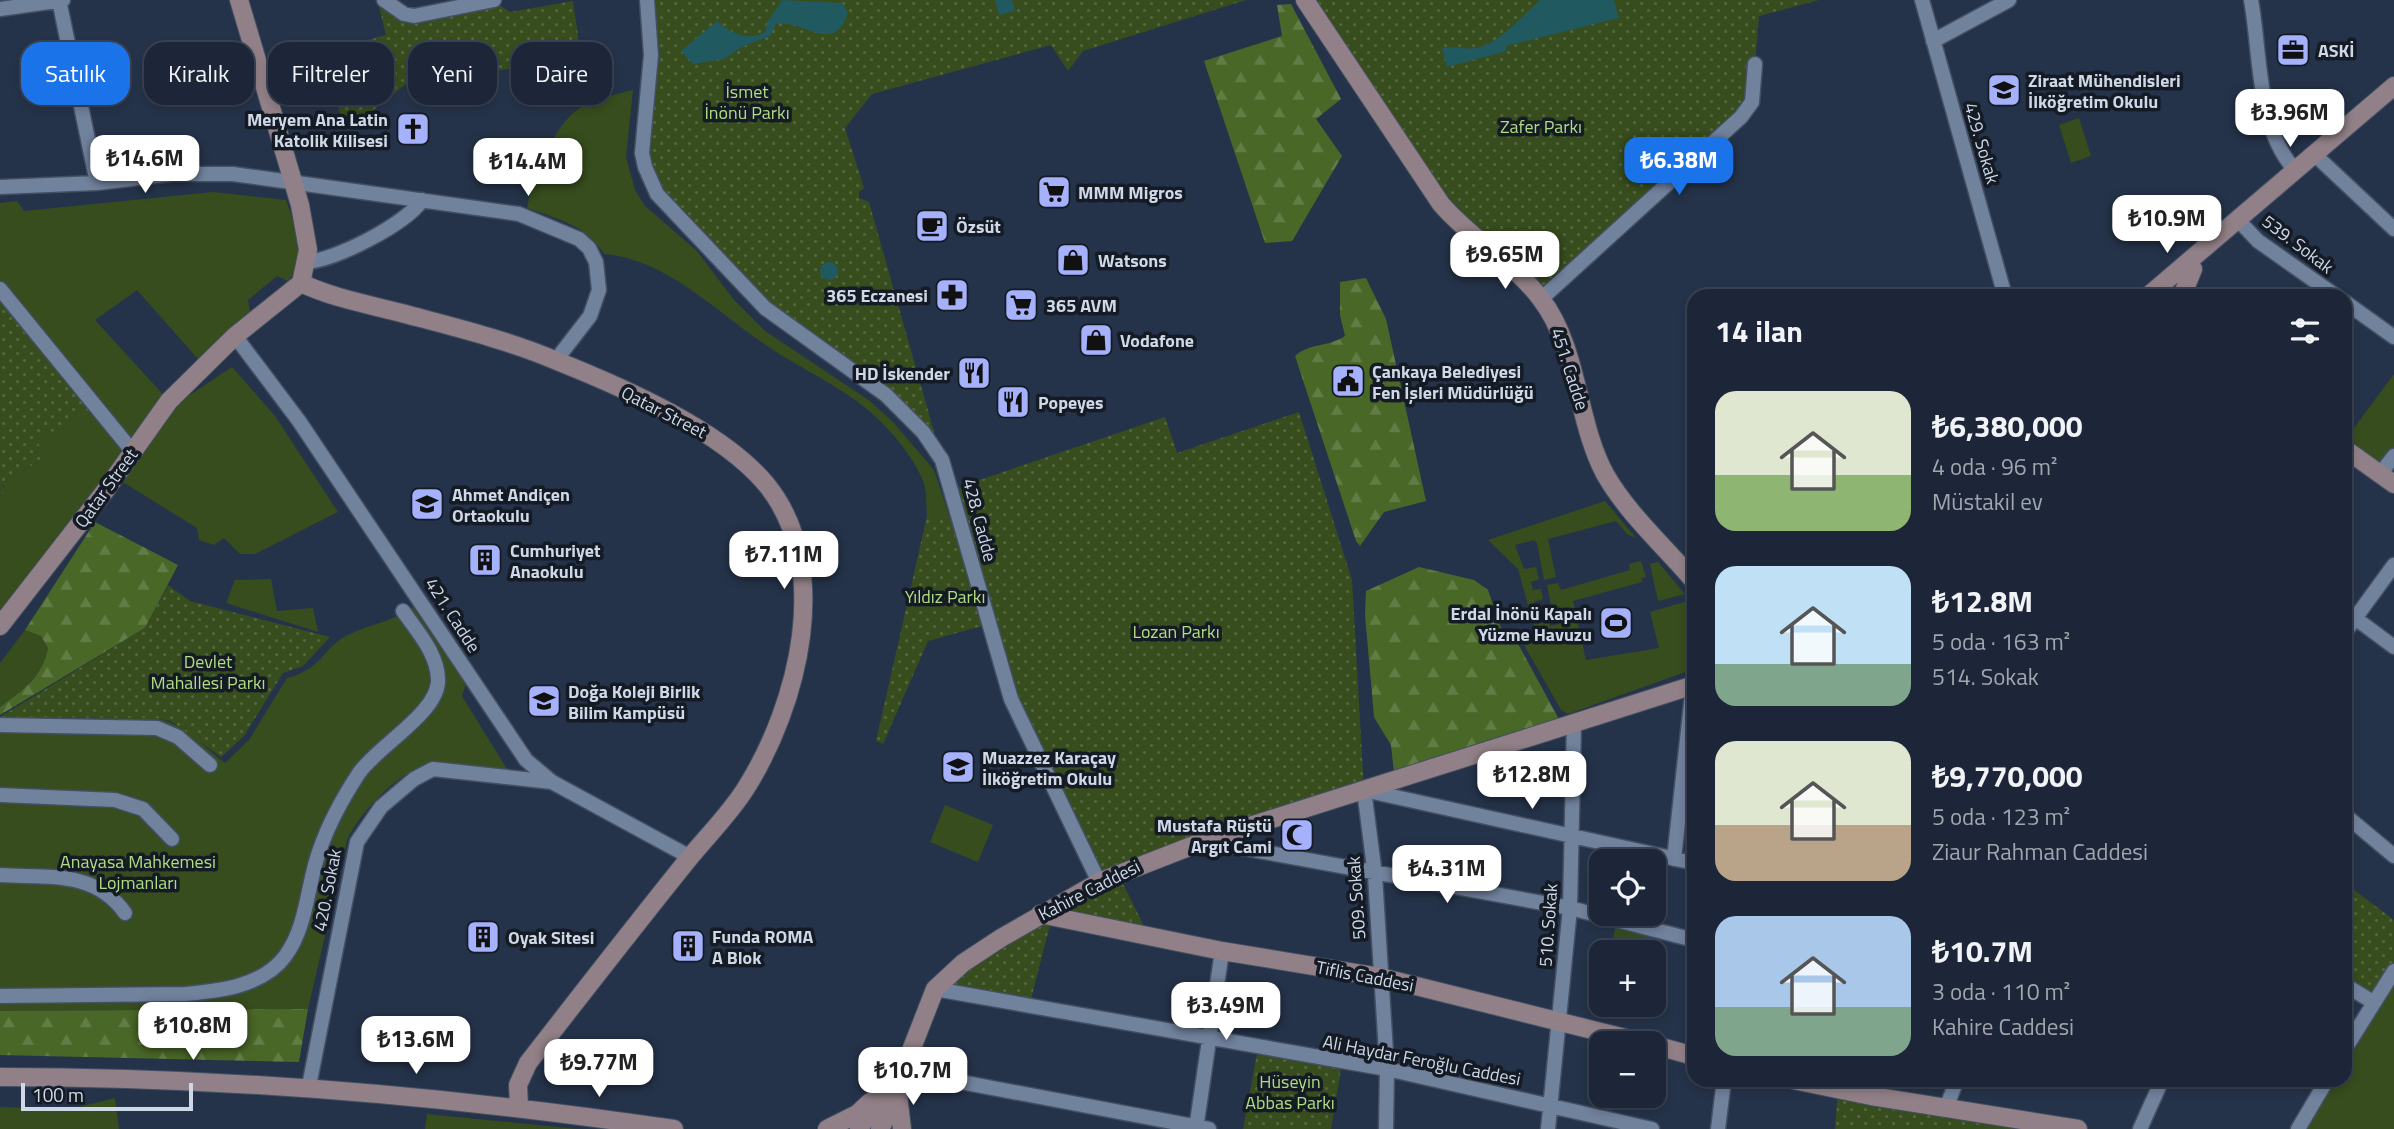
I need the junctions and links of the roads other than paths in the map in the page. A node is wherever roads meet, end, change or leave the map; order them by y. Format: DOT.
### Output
graph roads {
  1 [pos="60,0"];
  2 [pos="239,0"];
  3 [pos="384,0"];
  4 [pos="494,0"];
  5 [pos="647,0"];
  6 [pos="1305,0"];
  7 [pos="1922,0"];
  8 [pos="2009,0"];
  9 [pos="2250,0"];
  10 [pos="0,9"];
  11 [pos="1933,41"];
  12 [pos="1755,64"];
  13 [pos="2394,86"];
  14 [pos="2314,153"];
  15 [pos="2295,170"];
  16 [pos="292,180"];
  17 [pos="97,183"];
  18 [pos="0,187"];
  19 [pos="422,200"];
  20 [pos="2239,221"];
  21 [pos="2394,229"];
  22 [pos="2213,244"];
  23 [pos="306,262"];
  24 [pos="2193,269"];
  25 [pos="300,283"];
  26 [pos="0,289"];
  27 [pos="2003,289"];
  28 [pos="2157,289"];
  29 [pos="2173,289"];
  30 [pos="2185,289"];
  31 [pos="2326,289"];
  32 [pos="1541,299"];
  33 [pos="2352,307"];
  34 [pos="235,336"];
  35 [pos="2394,337"];
  36 [pos="556,360"];
  37 [pos="132,452"];
  38 [pos="2352,454"];
  39 [pos="2394,456"];
  40 [pos="2387,479"];
  41 [pos="2394,565"];
  42 [pos="1687,573"];
  43 [pos="403,611"];
  44 [pos="2355,618"];
  45 [pos="2352,622"];
  46 [pos="0,626"];
  47 [pos="2394,647"];
  48 [pos="1687,687"];
  49 [pos="1574,724"];
  50 [pos="0,726"];
  51 [pos="1687,746"];
  52 [pos="210,765"];
  53 [pos="552,782"];
  54 [pos="1364,790"];
  55 [pos="0,795"];
  56 [pos="2352,821"];
  57 [pos="1212,838"];
  58 [pos="1571,838"];
  59 [pos="172,839"];
  60 [pos="2394,856"];
  61 [pos="690,857"];
  62 [pos="1674,859"];
  63 [pos="1687,862"];
  64 [pos="0,874"];
  65 [pos="1375,875"];
  66 [pos="1099,881"];
  67 [pos="1570,908"];
  68 [pos="125,912"];
  69 [pos="1040,914"];
  70 [pos="1687,938"];
  71 [pos="1222,951"];
  72 [pos="2394,971"];
  73 [pos="1380,977"];
  74 [pos="935,989"];
  75 [pos="2352,989"];
  76 [pos="0,996"];
  77 [pos="2373,1002"];
  78 [pos="1559,1020"];
  79 [pos="1600,1031"];
  80 [pos="2352,1037"];
  81 [pos="1209,1040"];
  82 [pos="1666,1048"];
  83 [pos="1687,1054"];
  84 [pos="1387,1069"];
  85 [pos="903,1070"];
  86 [pos="0,1077"];
  87 [pos="309,1086"];
  88 [pos="1723,1087"];
  89 [pos="1954,1087"];
  90 [pos="2159,1087"];
  91 [pos="2318,1087"];
  92 [pos="1872,1088"];
  93 [pos="892,1091"];
  94 [pos="1551,1105"];
  95 [pos="519,1107"];
  96 [pos="1945,1108"];
  97 [pos="2001,1123"];
  98 [pos="1200,1128"];
  99 [pos="674,1129"];
  100 [pos="827,1129"];
  101 [pos="859,1129"];
  102 [pos="880,1129"];
  103 [pos="902,1129"];
  104 [pos="1386,1129"];
  105 [pos="1548,1129"];
  106 [pos="1652,1129"];
  107 [pos="1718,1129"];
  108 [pos="2078,1129"];
  109 [pos="2140,1129"];
  110 [pos="2298,1129"];
  1 -- 10 [label="street"];
  1 -- 17 [label="street"];
  2 -- 16 [label="main road"];
  3 -- 4 [label="street"];
  5 -- 66 [label="street, 428. Cadde"];
  6 -- 32 [label="main road, 451. Cadde"];
  7 -- 11 [label="street, 429. Sokak"];
  8 -- 11 [label="street"];
  9 -- 15 [label="street"];
  11 -- 27 [label="street, 429. Sokak"];
  12 -- 32 [label="street"];
  13 -- 14 [label="main road"];
  14 -- 15 [label="main road"];
  14 -- 21 [label="street"];
  15 -- 20 [label="main road"];
  16 -- 17 [label="street"];
  16 -- 19 [label="street"];
  16 -- 23 [label="main road"];
  17 -- 18 [label="street"];
  19 -- 23 [label="street"];
  19 -- 36 [label="street"];
  20 -- 22 [label="main road"];
  20 -- 31 [label="street, 539. Sokak"];
  22 -- 24 [label="main road"];
  22 -- 28 [label="main road"];
  23 -- 25 [label="main road"];
  24 -- 29 [label="main road"];
  24 -- 30 [label="main road"];
  25 -- 34 [label="main road, Qatar Street"];
  25 -- 36 [label="main road, Qatar Street"];
  26 -- 37 [label="street"];
  32 -- 42 [label="main road, 451. Cadde"];
  33 -- 35 [label="street"];
  34 -- 37 [label="main road, Qatar Street"];
  34 -- 53 [label="street, 421. Cadde"];
  36 -- 61 [label="main road, Qatar Street"];
  37 -- 46 [label="main road, Qatar Street"];
  38 -- 40 [label="main road"];
  39 -- 40 [label="street"];
  41 -- 44 [label="street"];
  43 -- 76 [label="street"];
  44 -- 45 [label="street"];
  44 -- 47 [label="street"];
  48 -- 49 [label="main road, Kahire Caddesi"];
  49 -- 54 [label="main road, Kahire Caddesi"];
  49 -- 58 [label="street, 510. Sokak"];
  50 -- 52 [label="street"];
  51 -- 62 [label="street"];
  53 -- 61 [label="street, 421. Cadde"];
  53 -- 87 [label="street, 420. Sokak"];
  54 -- 57 [label="main road, Kahire Caddesi"];
  54 -- 58 [label="street"];
  54 -- 65 [label="street, 509. Sokak"];
  55 -- 59 [label="street"];
  56 -- 60 [label="street"];
  57 -- 65 [label="street"];
  57 -- 66 [label="main road, Kahire Caddesi"];
  58 -- 62 [label="street"];
  58 -- 67 [label="street, 510. Sokak"];
  61 -- 95 [label="main road, Qatar Street"];
  62 -- 63 [label="street"];
  64 -- 68 [label="street"];
  65 -- 67 [label="street"];
  65 -- 73 [label="street, 509. Sokak"];
  66 -- 69 [label="main road, Kahire Caddesi"];
  67 -- 70 [label="street"];
  67 -- 78 [label="street, 510. Sokak"];
  69 -- 71 [label="main road, Tiflis Caddesi"];
  69 -- 74 [label="main road, Kahire Caddesi"];
  71 -- 73 [label="main road, Tiflis Caddesi"];
  71 -- 81 [label="street"];
  72 -- 77 [label="street"];
  73 -- 78 [label="main road, Tiflis Caddesi"];
  73 -- 84 [label="street, 509. Sokak"];
  74 -- 81 [label="street, Ali Haydar Feroğlu Caddesi"];
  74 -- 85 [label="main road, Kahire Caddesi"];
  75 -- 77 [label="street"];
  77 -- 80 [label="street"];
  78 -- 79 [label="main road, Tiflis Caddesi"];
  78 -- 94 [label="street, 510. Sokak"];
  81 -- 84 [label="street, Ali Haydar Feroğlu Caddesi"];
  81 -- 98 [label="street"];
  82 -- 83 [label="main road"];
  84 -- 94 [label="street, Ali Haydar Feroğlu Caddesi"];
  84 -- 104 [label="street, 509. Sokak"];
  85 -- 93 [label="main road, Kahire Caddesi"];
  85 -- 98 [label="street"];
  86 -- 87 [label="main road"];
  87 -- 95 [label="main road"];
  88 -- 107 [label="street"];
  89 -- 96 [label="street"];
  90 -- 109 [label="street"];
  91 -- 110 [label="street"];
  92 -- 96 [label="main road"];
  93 -- 100 [label="main road"];
  93 -- 101 [label="main road"];
  93 -- 102 [label="main road"];
  93 -- 103 [label="main road"];
  94 -- 105 [label="street, 510. Sokak"];
  94 -- 106 [label="street, Ali Haydar Feroğlu Caddesi"];
  95 -- 99 [label="main road"];
  96 -- 97 [label="main road"];
  97 -- 108 [label="main road"];
}
